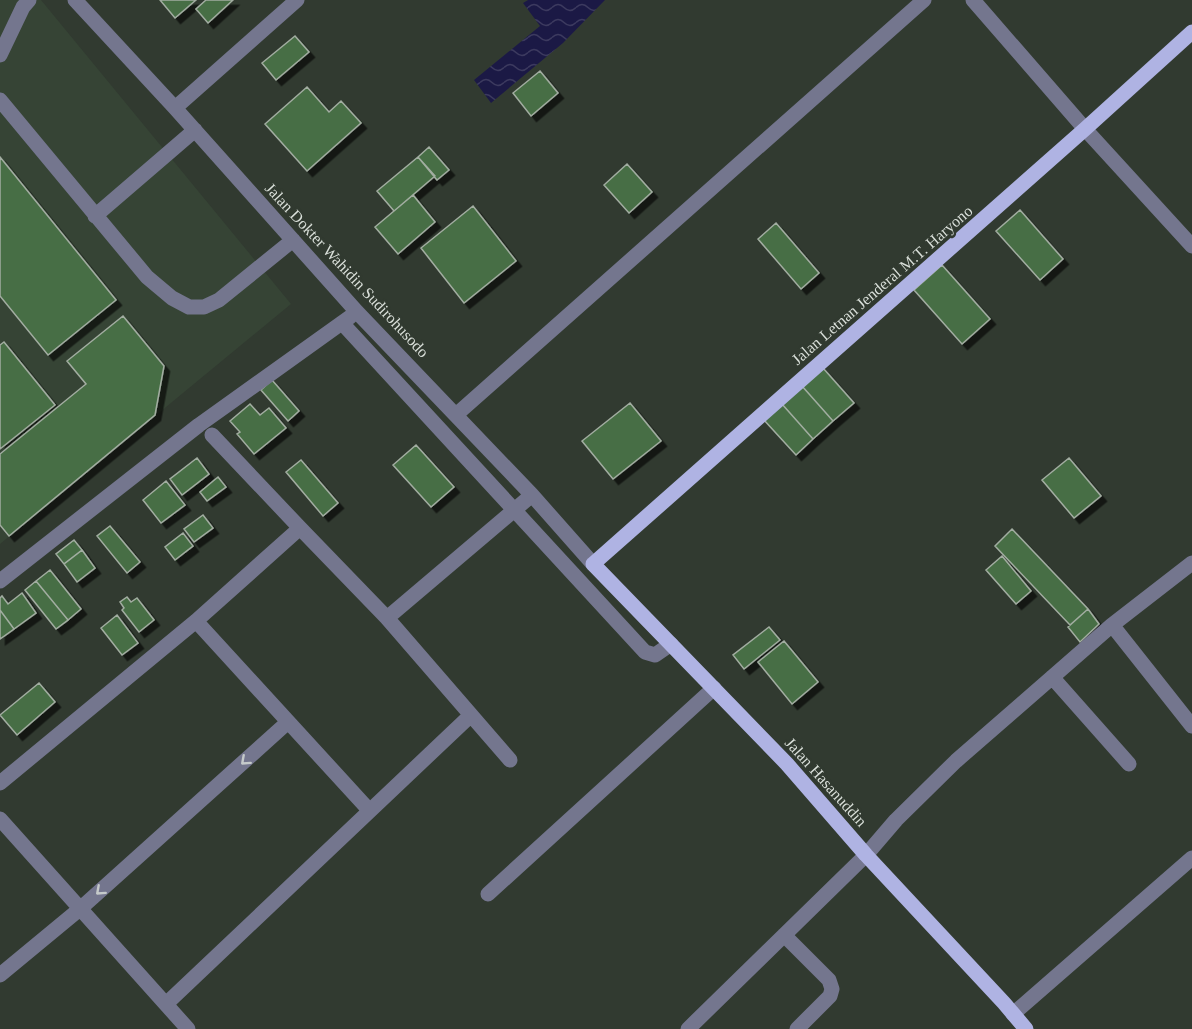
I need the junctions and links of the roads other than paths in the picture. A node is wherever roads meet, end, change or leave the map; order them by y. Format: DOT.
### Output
graph roads {
  1 [pos="29,0"];
  2 [pos="75,0"];
  3 [pos="297,0"];
  4 [pos="924,0"];
  5 [pos="973,0"];
  6 [pos="1192,32"];
  7 [pos="0,55"];
  8 [pos="0,100"];
  9 [pos="176,108"];
  10 [pos="1085,129"];
  11 [pos="195,130"];
  12 [pos="95,216"];
  13 [pos="293,240"];
  14 [pos="1192,246"];
  15 [pos="357,312"];
  16 [pos="342,323"];
  17 [pos="457,414"];
  18 [pos="212,435"];
  19 [pos="532,495"];
  20 [pos="515,510"];
  21 [pos="300,528"];
  22 [pos="1192,563"];
  23 [pos="593,564"];
  24 [pos="0,581"];
  25 [pos="387,618"];
  26 [pos="196,621"];
  27 [pos="1112,625"];
  28 [pos="671,644"];
  29 [pos="1052,677"];
  30 [pos="714,688"];
  31 [pos="471,715"];
  32 [pos="288,722"];
  33 [pos="1192,726"];
  34 [pos="510,760"];
  35 [pos="1129,764"];
  36 [pos="0,783"];
  37 [pos="369,810"];
  38 [pos="0,819"];
  39 [pos="866,855"];
  40 [pos="1192,858"];
  41 [pos="488,894"];
  42 [pos="81,908"];
  43 [pos="784,935"];
  44 [pos="0,975"];
  45 [pos="166,1004"];
  46 [pos="1013,1014"];
  47 [pos="189,1029"];
  48 [pos="688,1029"];
  49 [pos="797,1029"];
  50 [pos="1026,1029"];
  1 -- 7 [label="street"];
  2 -- 9 [label="street, Jalan Dokter Wahidin Sudirohusodo"];
  3 -- 9 [label="street"];
  4 -- 17 [label="street"];
  5 -- 10 [label="street"];
  6 -- 10 [label="main road, Jalan Letnan Jenderal M.T. Haryono"];
  8 -- 12 [label="street"];
  9 -- 11 [label="street, Jalan Dokter Wahidin Sudirohusodo"];
  10 -- 14 [label="street"];
  10 -- 23 [label="main road, Jalan Letnan Jenderal M.T. Haryono"];
  11 -- 12 [label="street"];
  11 -- 13 [label="street, Jalan Dokter Wahidin Sudirohusodo"];
  12 -- 13 [label="street"];
  13 -- 15 [label="street, Jalan Dokter Wahidin Sudirohusodo"];
  15 -- 16 [label="street"];
  15 -- 17 [label="street, Jalan Dokter Wahidin Sudirohusodo"];
  16 -- 20 [label="street"];
  16 -- 24 [label="street"];
  17 -- 19 [label="street, Jalan Dokter Wahidin Sudirohusodo"];
  18 -- 21 [label="street"];
  19 -- 20 [label="street"];
  19 -- 23 [label="street, Jalan Dokter Wahidin Sudirohusodo"];
  20 -- 25 [label="street"];
  20 -- 28 [label="street"];
  21 -- 25 [label="street"];
  21 -- 26 [label="street"];
  22 -- 27 [label="street"];
  23 -- 28 [label="main road, Jalan Hasanuddin"];
  25 -- 31 [label="street"];
  26 -- 32 [label="street"];
  26 -- 36 [label="street"];
  27 -- 29 [label="street"];
  27 -- 33 [label="street"];
  28 -- 30 [label="main road, Jalan Hasanuddin"];
  29 -- 35 [label="street"];
  29 -- 39 [label="street"];
  30 -- 39 [label="main road, Jalan Hasanuddin"];
  30 -- 41 [label="street"];
  31 -- 34 [label="street"];
  31 -- 37 [label="street"];
  32 -- 37 [label="street"];
  32 -- 42 [label="street, one-way"];
  37 -- 45 [label="street"];
  38 -- 42 [label="street"];
  39 -- 43 [label="street"];
  39 -- 46 [label="main road, Jalan Hasanuddin"];
  40 -- 46 [label="street"];
  42 -- 44 [label="street"];
  42 -- 45 [label="street"];
  43 -- 48 [label="street"];
  43 -- 49 [label="street"];
  45 -- 47 [label="street"];
  46 -- 50 [label="main road, Jalan Hasanuddin"];
}
